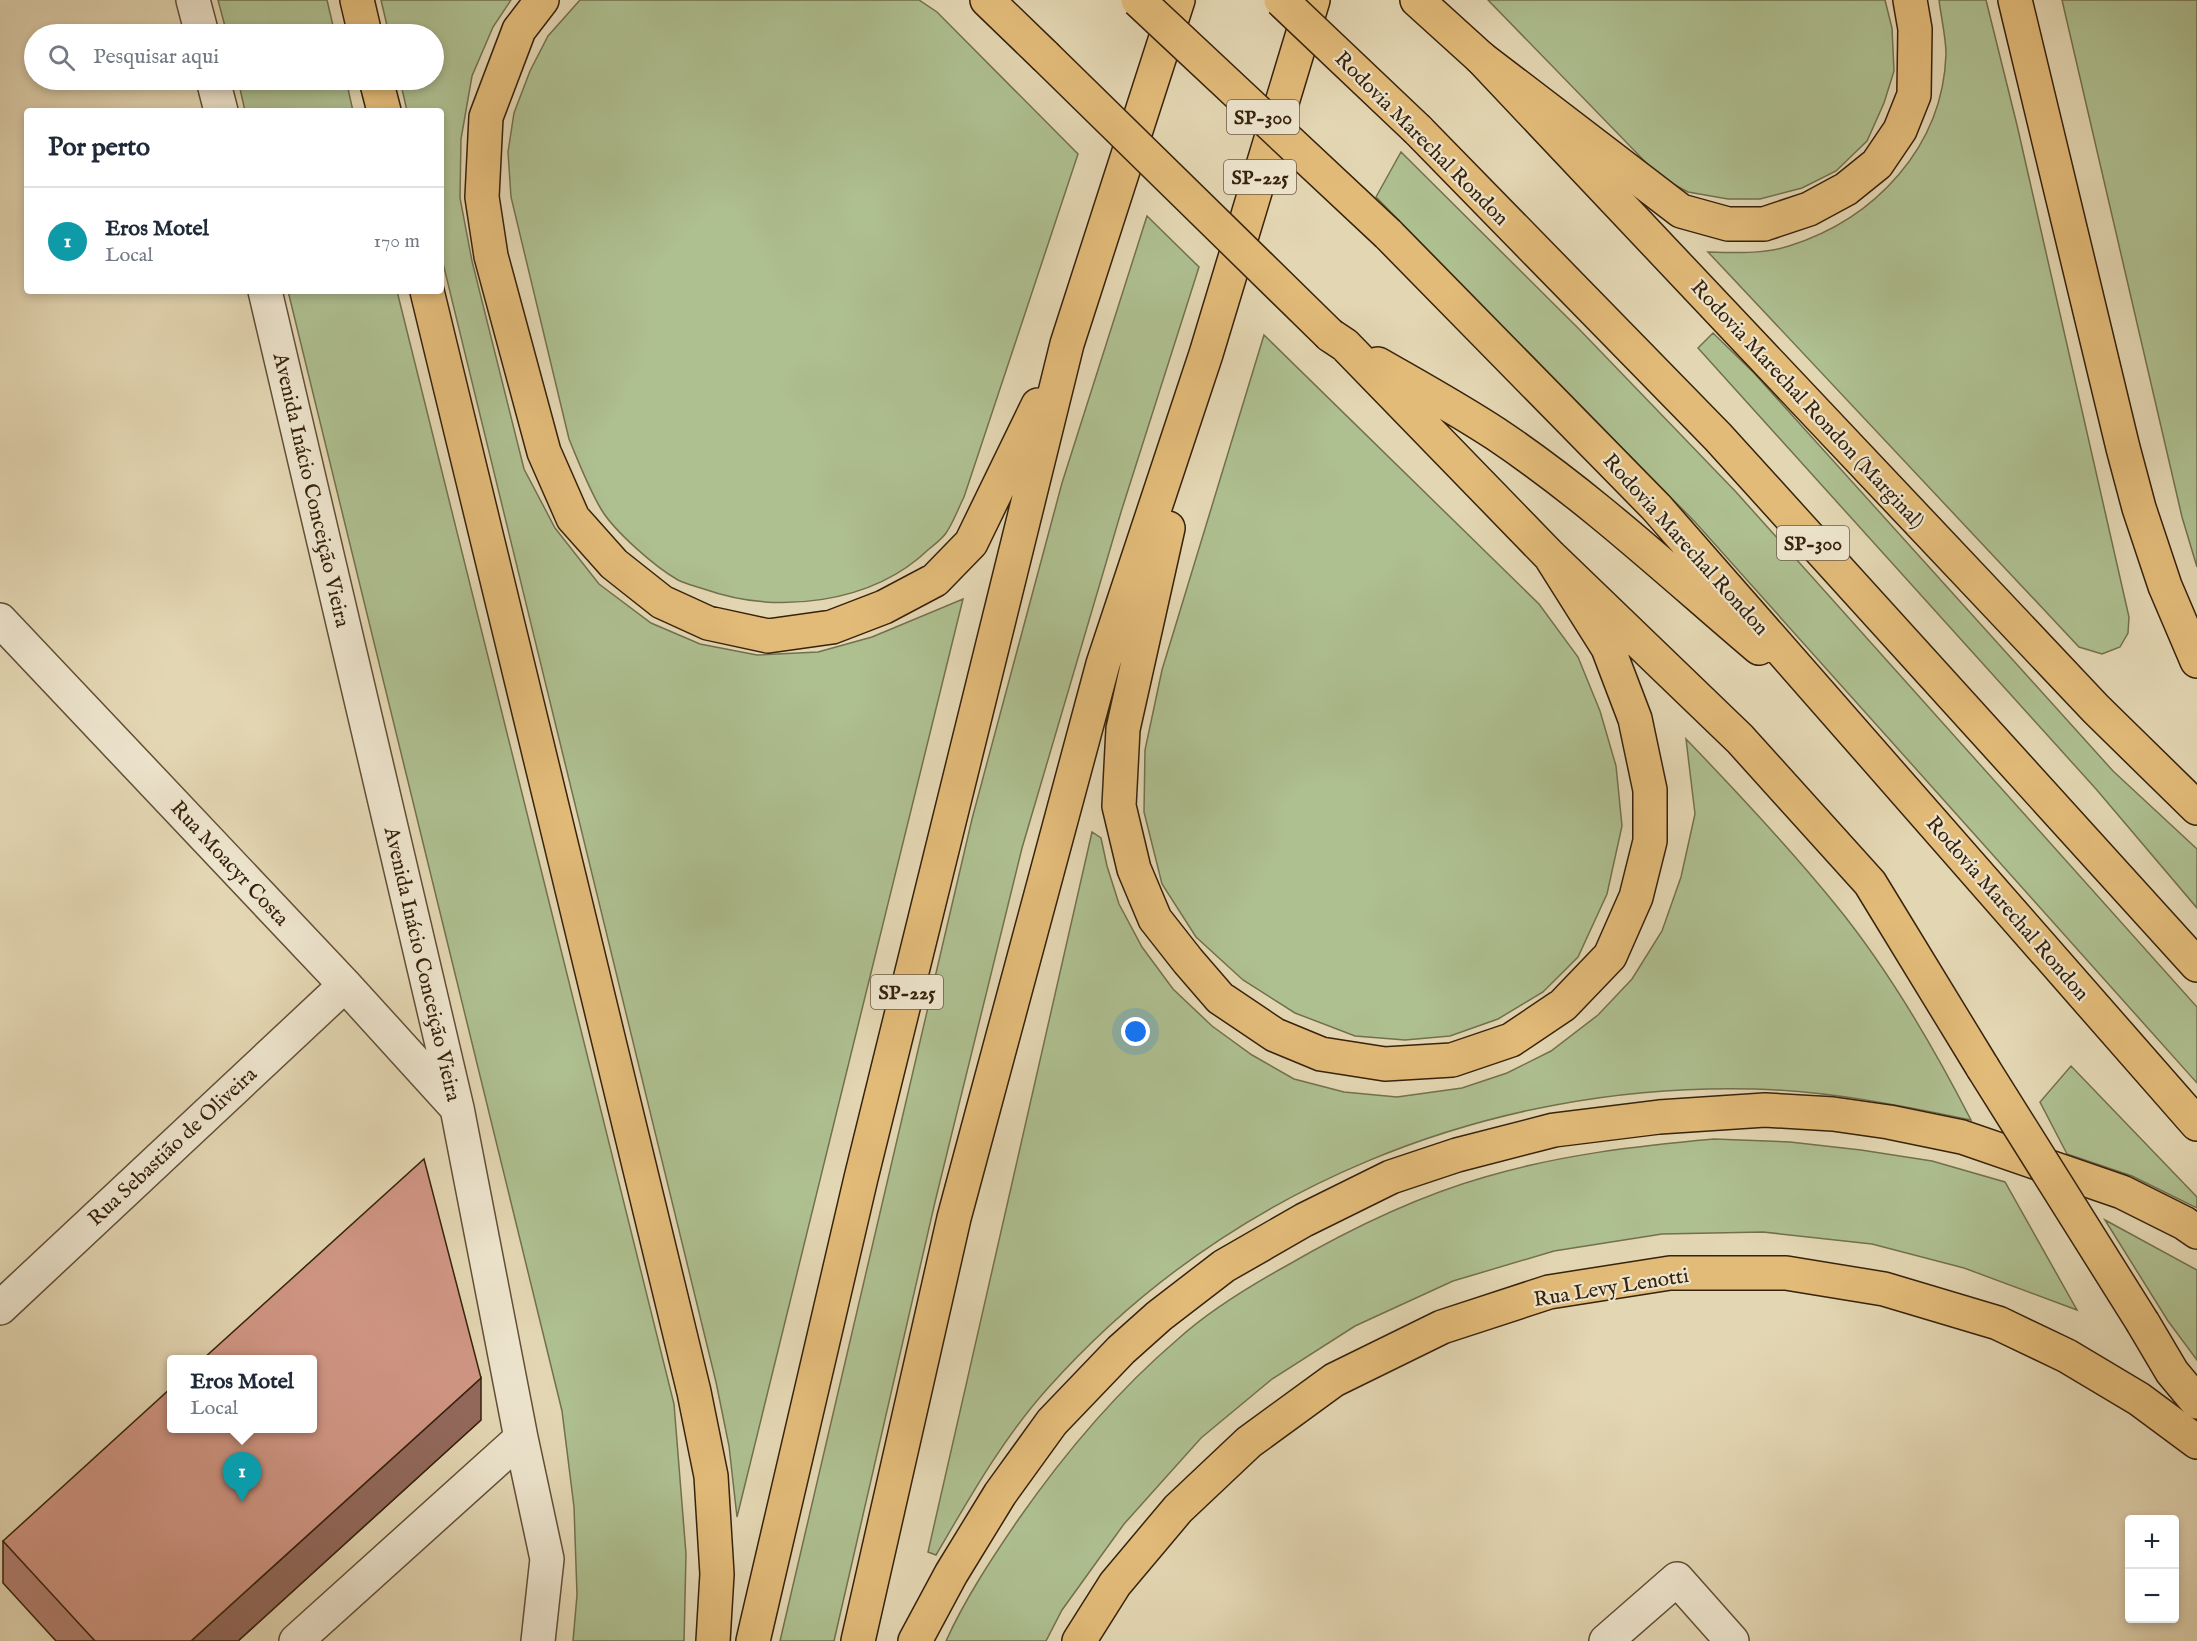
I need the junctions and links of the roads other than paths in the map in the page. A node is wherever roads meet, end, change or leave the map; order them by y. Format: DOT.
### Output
graph roads {
  1 [pos="193,0"];
  2 [pos="357,0"];
  3 [pos="542,0"];
  4 [pos="974,0"];
  5 [pos="987,0"];
  6 [pos="1138,0"];
  7 [pos="1178,0"];
  8 [pos="1281,0"];
  9 [pos="1313,0"];
  10 [pos="1418,0"];
  11 [pos="1910,0"];
  12 [pos="2015,0"];
  13 [pos="199,24"];
  14 [pos="363,24"];
  15 [pos="1017,30"];
  16 [pos="1475,52"];
  17 [pos="216,90"];
  18 [pos="379,90"];
  19 [pos="220,108"];
  20 [pos="383,108"];
  21 [pos="266,294"];
  22 [pos="428,294"];
  23 [pos="1338,340"];
  24 [pos="1067,344"];
  25 [pos="1206,354"];
  26 [pos="1550,556"];
  27 [pos="0,620"];
  28 [pos="2197,661"];
  29 [pos="1851,728"];
  30 [pos="2197,808"];
  31 [pos="2197,965"];
  32 [pos="345,985"];
  33 [pos="457,1108"];
  34 [pos="2197,1124"];
  35 [pos="2197,1232"];
  36 [pos="0,1308"];
  37 [pos="2197,1402"];
  38 [pos="521,1438"];
  39 [pos="2197,1442"];
  40 [pos="296,1641"];
  41 [pos="538,1641"];
  42 [pos="713,1641"];
  43 [pos="753,1641"];
  44 [pos="858,1641"];
  45 [pos="915,1641"];
  46 [pos="1079,1641"];
  47 [pos="1606,1641"];
  48 [pos="1732,1641"];
  1 -- 13 [label="street"];
  2 -- 14 [label="highway"];
  3 -- 24 [label="highway"];
  4 -- 15 [label="highway"];
  5 -- 15 [label="highway"];
  6 -- 29 [label="highway, Rodovia Marechal Rondon / SP-300, bridge"];
  7 -- 24 [label="highway, SP-225"];
  8 -- 31 [label="highway, Rodovia Marechal Rondon / SP-300, bridge"];
  9 -- 25 [label="highway, SP-225"];
  10 -- 16 [label="highway, Rodovia Marechal Rondon (Marginal)"];
  11 -- 16 [label="highway"];
  12 -- 28 [label="highway"];
  15 -- 23 [label="highway, bridge"];
  16 -- 30 [label="highway, Rodovia Marechal Rondon (Marginal)"];
  17 -- 19 [label="street"];
  18 -- 20 [label="highway"];
  21 -- 33 [label="street, Avenida Inácio Conceição Vieira"];
  22 -- 42 [label="highway"];
  23 -- 26 [label="highway"];
  23 -- 29 [label="highway"];
  24 -- 43 [label="highway, SP-225"];
  25 -- 26 [label="highway"];
  25 -- 44 [label="highway, SP-225"];
  26 -- 37 [label="highway, bridge"];
  27 -- 32 [label="street, Rua Moacyr Costa"];
  29 -- 34 [label="highway, Rodovia Marechal Rondon / SP-300"];
  32 -- 33 [label="street, Rua Moacyr Costa"];
  32 -- 36 [label="street, Rua Sebastião de Oliveira"];
  33 -- 38 [label="street, Avenida Inácio Conceição Vieira"];
  35 -- 45 [label="highway"];
  38 -- 40 [label="street"];
  38 -- 41 [label="street, Avenida Inácio Conceição Vieira"];
  39 -- 46 [label="highway, Rua Levy Lenotti"];
  47 -- 48 [label="street"];
}
